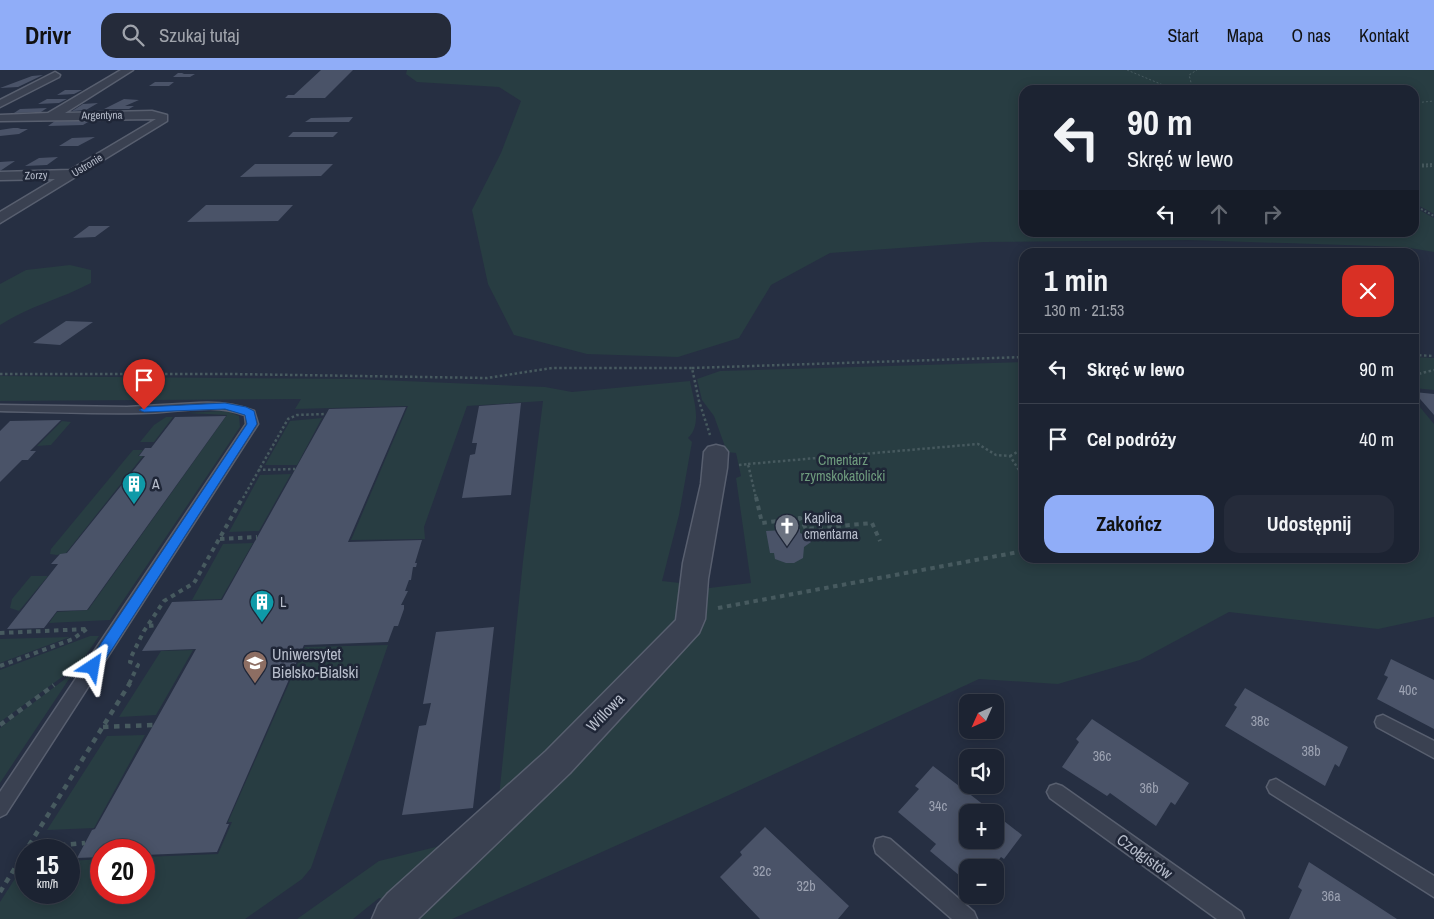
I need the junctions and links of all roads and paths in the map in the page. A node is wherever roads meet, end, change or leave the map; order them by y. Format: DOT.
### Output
graph roads {
  1 [pos="128,70"];
  2 [pos="1127,70"];
  3 [pos="1197,70"];
  4 [pos="55,75"];
  5 [pos="1163,85"];
  6 [pos="1193,85"];
  7 [pos="1434,101"];
  8 [pos="1419,102"];
  9 [pos="0,104"];
  10 [pos="152,114"];
  11 [pos="51,116"];
  12 [pos="0,118"];
  13 [pos="1434,165"];
  14 [pos="1419,166"];
  15 [pos="73,174"];
  16 [pos="0,176"];
  17 [pos="1419,208"];
  18 [pos="1434,216"];
  19 [pos="0,218"];
  20 [pos="1419,355"];
  21 [pos="1434,356"];
  22 [pos="1019,357"];
  23 [pos="692,368"];
  24 [pos="1434,370"];
  25 [pos="0,374"];
  26 [pos="1419,374"];
  27 [pos="0,408"];
  28 [pos="326,414"];
  29 [pos="1019,451"];
  30 [pos="1010,456"];
  31 [pos="716,459"];
  32 [pos="748,464"];
  33 [pos="295,469"];
  34 [pos="257,470"];
  35 [pos="1019,470"];
  36 [pos="258,537"];
  37 [pos="219,539"];
  38 [pos="880,541"];
  39 [pos="1019,552"];
  40 [pos="693,613"];
  41 [pos="148,626"];
  42 [pos="158,626"];
  43 [pos="0,633"];
  44 [pos="0,666"];
  45 [pos="93,667"];
  46 [pos="1382,722"];
  47 [pos="0,725"];
  48 [pos="153,725"];
  49 [pos="103,727"];
  50 [pos="1434,750"];
  51 [pos="1276,787"];
  52 [pos="1056,792"];
  53 [pos="0,808"];
  54 [pos="32,839"];
  55 [pos="80,844"];
  56 [pos="85,844"];
  57 [pos="883,846"];
  58 [pos="15,867"];
  59 [pos="1434,887"];
  60 [pos="0,892"];
  61 [pos="392,919"];
  62 [pos="968,919"];
  63 [pos="1234,919"];
  1 -- 11 [label="street, Argentyna"];
  2 -- 5 [label="path"];
  3 -- 6 [label="path"];
  4 -- 9 [label="street"];
  7 -- 8 [label="path"];
  10 -- 11 [label="street, Argentyna"];
  10 -- 15 [label="street, Ustronie"];
  11 -- 12 [label="street, Argentyna"];
  13 -- 14 [label="path"];
  15 -- 16 [label="street, Zorzy"];
  15 -- 19 [label="street, Ustronie"];
  17 -- 18 [label="path"];
  20 -- 21 [label="path"];
  22 -- 23 [label="path"];
  23 -- 25 [label="path"];
  23 -- 31 [label="path"];
  24 -- 26 [label="path"];
  27 -- 45 [label="lane"];
  28 -- 34 [label="path"];
  29 -- 30 [label="path"];
  30 -- 32 [label="path"];
  30 -- 35 [label="path"];
  31 -- 32 [label="path"];
  31 -- 40 [label="street, Willowa"];
  32 -- 38 [label="path"];
  33 -- 34 [label="path"];
  34 -- 37 [label="path"];
  36 -- 37 [label="path"];
  37 -- 41 [label="path"];
  39 -- 40 [label="path"];
  40 -- 61 [label="street, Willowa"];
  41 -- 42 [label="path"];
  41 -- 49 [label="path"];
  43 -- 44 [label="path"];
  45 -- 47 [label="path"];
  45 -- 53 [label="lane"];
  46 -- 50 [label="lane"];
  48 -- 49 [label="path"];
  49 -- 54 [label="path"];
  51 -- 59 [label="lane"];
  52 -- 63 [label="lane, Czołgistów"];
  55 -- 56 [label="path"];
  57 -- 62 [label="lane"];
  58 -- 60 [label="path"];
}
